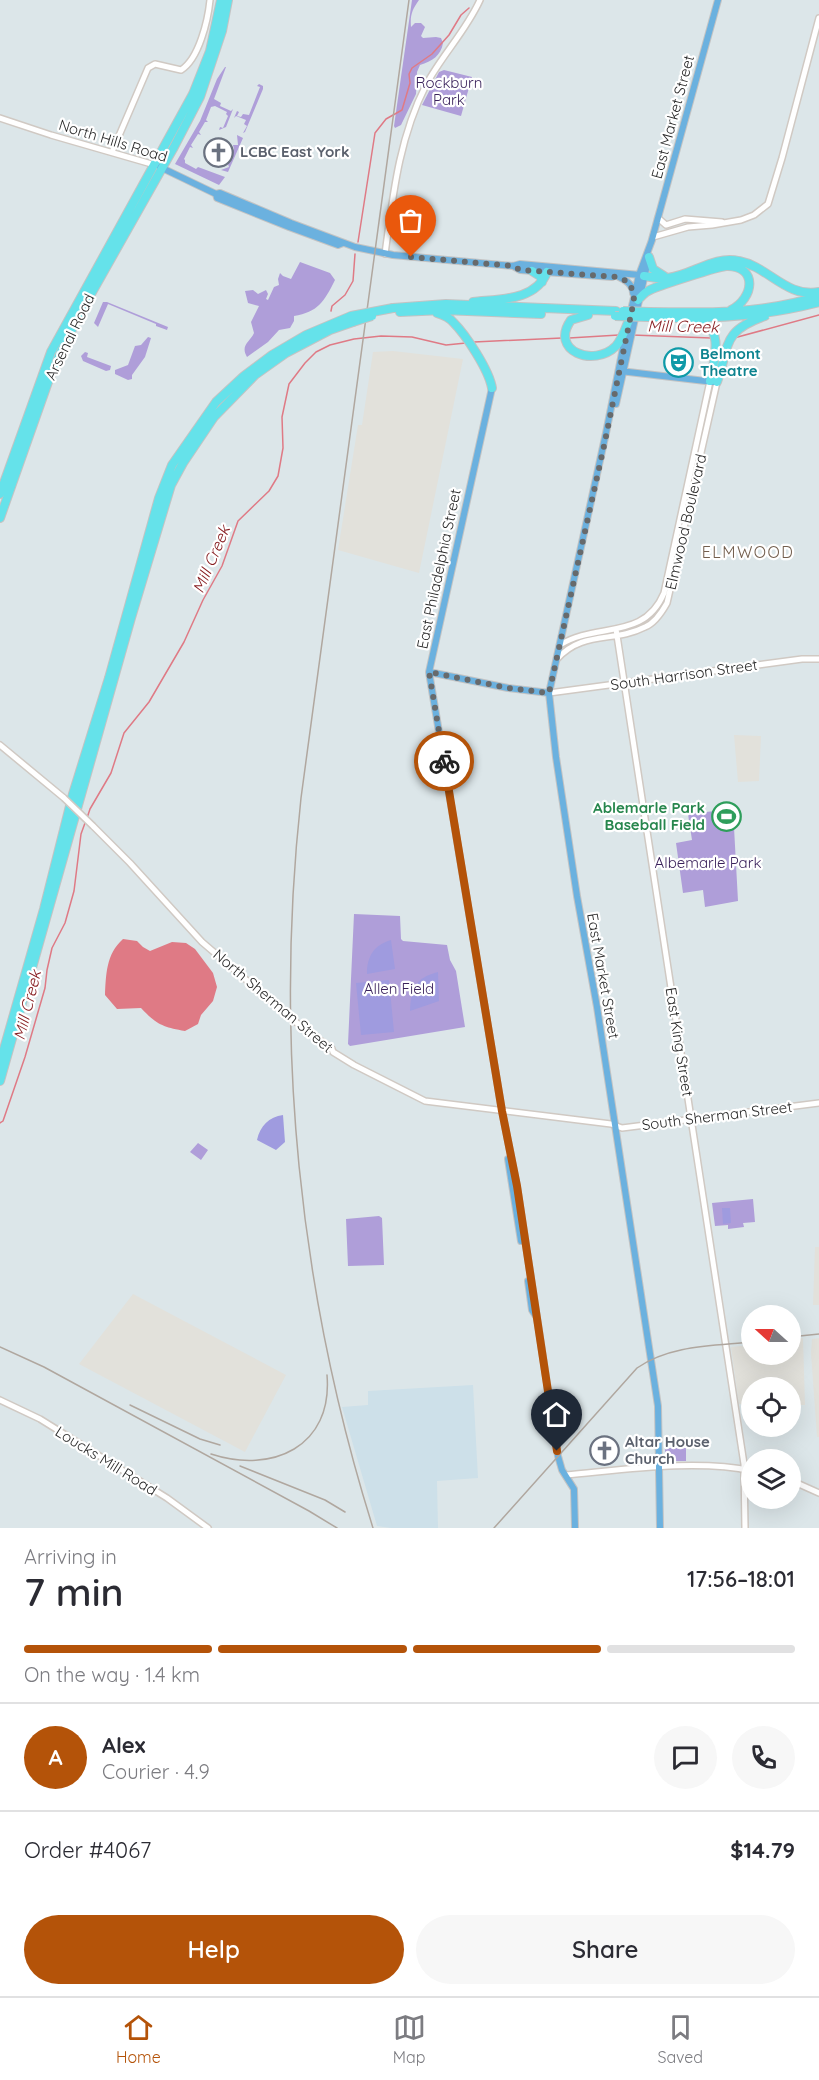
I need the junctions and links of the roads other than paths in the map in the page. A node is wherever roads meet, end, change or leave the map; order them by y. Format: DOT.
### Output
graph roads {
  1 [pos="210,0"];
  2 [pos="221,0"];
  3 [pos="228,0"];
  4 [pos="480,0"];
  5 [pos="717,0"];
  6 [pos="819,18"];
  7 [pos="0,118"];
  8 [pos="112,152"];
  9 [pos="158,166"];
  10 [pos="658,218"];
  11 [pos="726,223"];
  12 [pos="652,238"];
  13 [pos="385,254"];
  14 [pos="649,257"];
  15 [pos="513,266"];
  16 [pos="532,271"];
  17 [pos="547,272"];
  18 [pos="619,277"];
  19 [pos="641,277"];
  20 [pos="668,278"];
  21 [pos="542,282"];
  22 [pos="819,294"];
  23 [pos="636,300"];
  24 [pos="819,302"];
  25 [pos="446,304"];
  26 [pos="790,309"];
  27 [pos="393,310"];
  28 [pos="423,311"];
  29 [pos="729,312"];
  30 [pos="615,313"];
  31 [pos="649,314"];
  32 [pos="588,315"];
  33 [pos="352,319"];
  34 [pos="675,319"];
  35 [pos="629,326"];
  36 [pos="626,339"];
  37 [pos="620,372"];
  38 [pos="714,382"];
  39 [pos="492,388"];
  40 [pos="0,494"];
  41 [pos="0,518"];
  42 [pos="617,632"];
  43 [pos="560,645"];
  44 [pos="819,658"];
  45 [pos="556,660"];
  46 [pos="429,672"];
  47 [pos="624,683"];
  48 [pos="545,693"];
  49 [pos="0,745"];
  50 [pos="0,1063"];
  51 [pos="0,1081"];
  52 [pos="819,1103"];
  53 [pos="502,1111"];
  54 [pos="692,1120"];
  55 [pos="616,1125"];
  56 [pos="0,1400"];
  57 [pos="742,1449"];
  58 [pos="660,1467"];
  59 [pos="741,1469"];
  60 [pos="566,1475"];
  61 [pos="801,1485"];
  62 [pos="819,1493"];
  63 [pos="745,1509"];
  64 [pos="208,1528"];
  65 [pos="575,1528"];
  66 [pos="660,1528"];
  67 [pos="745,1528"];
  1 -- 8 [label="street"];
  2 -- 9 [label="highway"];
  3 -- 9 [label="highway"];
  4 -- 13 [label="street"];
  5 -- 10 [label="main road, East Market Street"];
  6 -- 11 [label="street"];
  7 -- 8 [label="street, North Hills Road"];
  8 -- 9 [label="street, North Hills Road"];
  9 -- 13 [label="main road, North Hills Road"];
  9 -- 40 [label="highway, Arsenal Road"];
  9 -- 41 [label="highway, Arsenal Road"];
  10 -- 11 [label="street"];
  10 -- 12 [label="main road, East Market Street"];
  11 -- 12 [label="street"];
  12 -- 14 [label="main road, East Market Street"];
  12 -- 19 [label="main road, East Market Street"];
  13 -- 15 [label="main road, North Hills Road"];
  14 -- 19 [label="main road, East Market Street"];
  14 -- 20 [label="highway"];
  15 -- 16 [label="main road, North Hills Road"];
  15 -- 19 [label="main road, North Hills Road"];
  16 -- 17 [label="main road, North Hills Road"];
  16 -- 21 [label="highway"];
  17 -- 18 [label="main road, North Hills Road"];
  17 -- 21 [label="highway"];
  18 -- 19 [label="main road, North Hills Road"];
  18 -- 23 [label="main road"];
  19 -- 20 [label="highway"];
  19 -- 23 [label="main road, East Market Street"];
  20 -- 22 [label="highway"];
  21 -- 25 [label="highway"];
  22 -- 29 [label="highway"];
  23 -- 29 [label="highway"];
  23 -- 35 [label="main road, East Market Street"];
  24 -- 26 [label="highway"];
  25 -- 27 [label="highway"];
  25 -- 30 [label="highway"];
  26 -- 34 [label="highway"];
  26 -- 38 [label="highway"];
  27 -- 28 [label="highway"];
  27 -- 33 [label="highway, bridge"];
  28 -- 32 [label="highway"];
  28 -- 39 [label="highway"];
  29 -- 31 [label="highway"];
  30 -- 31 [label="highway, bridge"];
  30 -- 32 [label="highway"];
  31 -- 34 [label="highway"];
  32 -- 36 [label="highway"];
  33 -- 50 [label="highway"];
  33 -- 51 [label="highway"];
  34 -- 38 [label="highway"];
  35 -- 36 [label="highway"];
  36 -- 37 [label="main road"];
  37 -- 38 [label="main road"];
  37 -- 43 [label="main road"];
  38 -- 42 [label="street, Elmwood Boulevard"];
  39 -- 46 [label="main road, East Philadelphia Street"];
  42 -- 43 [label="street, Elmwood Boulevard"];
  42 -- 45 [label="street, Elmwood Boulevard"];
  42 -- 47 [label="street, East King Street"];
  43 -- 45 [label="main road"];
  44 -- 47 [label="street, South Harrison Street"];
  45 -- 48 [label="main road"];
  46 -- 48 [label="main road"];
  46 -- 53 [label="main road, East Philadelphia Street"];
  47 -- 48 [label="street, South Harrison Street"];
  47 -- 54 [label="street, East King Street"];
  48 -- 55 [label="main road, East Market Street"];
  49 -- 53 [label="street, North Sherman Street, bridge"];
  52 -- 54 [label="street, South Sherman Street"];
  53 -- 55 [label="street, North Sherman Street"];
  53 -- 60 [label="main road, East Philadelphia Street"];
  54 -- 55 [label="street, South Sherman Street"];
  54 -- 57 [label="street, East King Street"];
  55 -- 58 [label="main road, East Market Street"];
  56 -- 64 [label="street, Loucks Mill Road"];
  58 -- 59 [label="street"];
  58 -- 60 [label="street"];
  58 -- 66 [label="main road, East Market Street"];
  60 -- 65 [label="main road, East Philadelphia Street"];
  61 -- 62 [label="street"];
  63 -- 67 [label="street, East King Street"];
}
